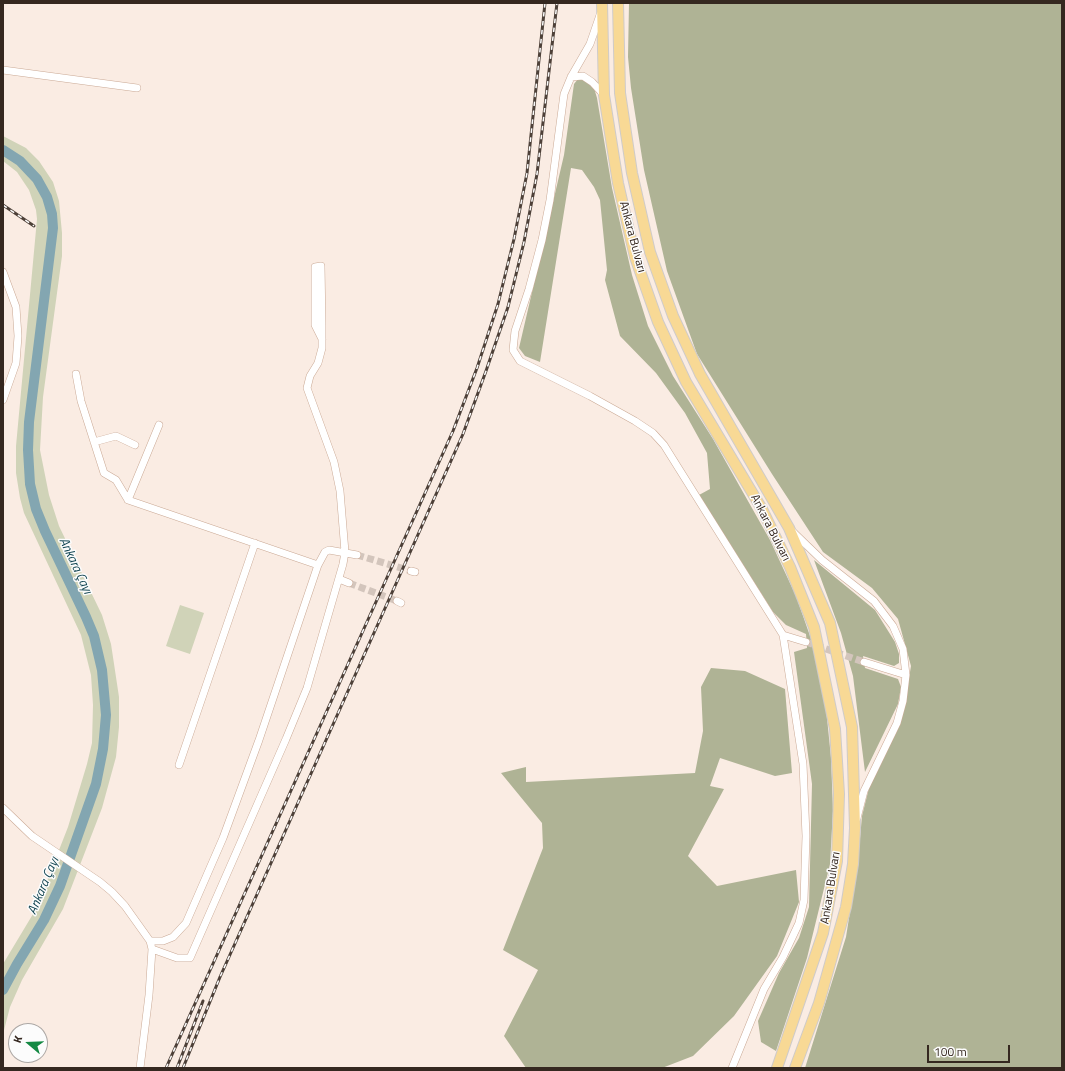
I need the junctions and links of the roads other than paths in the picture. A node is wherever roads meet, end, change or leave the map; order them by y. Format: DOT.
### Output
graph roads {
  1 [pos="618,3"];
  2 [pos="602,6"];
  3 [pos="3,70"];
  4 [pos="571,77"];
  5 [pos="137,88"];
  6 [pos="604,94"];
  7 [pos="3,272"];
  8 [pos="322,339"];
  9 [pos="76,374"];
  10 [pos="3,400"];
  11 [pos="159,425"];
  12 [pos="94,442"];
  13 [pos="135,445"];
  14 [pos="128,500"];
  15 [pos="789,528"];
  16 [pos="255,543"];
  17 [pos="345,552"];
  18 [pos="358,555"];
  19 [pos="318,565"];
  20 [pos="339,579"];
  21 [pos="349,582"];
  22 [pos="783,635"];
  23 [pos="806,642"];
  24 [pos="864,662"];
  25 [pos="906,675"];
  26 [pos="179,765"];
  27 [pos="3,808"];
  28 [pos="855,828"];
  29 [pos="150,941"];
  30 [pos="152,949"];
  31 [pos="140,1068"];
  32 [pos="732,1068"];
  33 [pos="777,1068"];
  34 [pos="795,1068"];
  1 -- 15 [label="main road, Ankara Bulvarı"];
  2 -- 4 [label="street"];
  2 -- 6 [label="main road, Ankara Bulvarı"];
  3 -- 5 [label="street"];
  4 -- 6 [label="street"];
  4 -- 22 [label="street"];
  6 -- 33 [label="main road, Ankara Bulvarı"];
  7 -- 10 [label="street"];
  8 -- 8 [label="street"];
  8 -- 17 [label="street"];
  9 -- 12 [label="street"];
  11 -- 14 [label="street"];
  12 -- 13 [label="street"];
  12 -- 14 [label="street"];
  14 -- 16 [label="street"];
  15 -- 25 [label="street"];
  15 -- 28 [label="main road, Ankara Bulvarı"];
  16 -- 19 [label="street"];
  16 -- 26 [label="street"];
  17 -- 18 [label="street"];
  17 -- 19 [label="street"];
  17 -- 20 [label="street"];
  19 -- 29 [label="street"];
  20 -- 21 [label="street"];
  20 -- 30 [label="street"];
  22 -- 23 [label="street"];
  22 -- 32 [label="street"];
  24 -- 25 [label="street"];
  25 -- 28 [label="street"];
  27 -- 29 [label="street"];
  28 -- 34 [label="main road, Ankara Bulvarı"];
  29 -- 30 [label="street"];
  30 -- 31 [label="street"];
}
